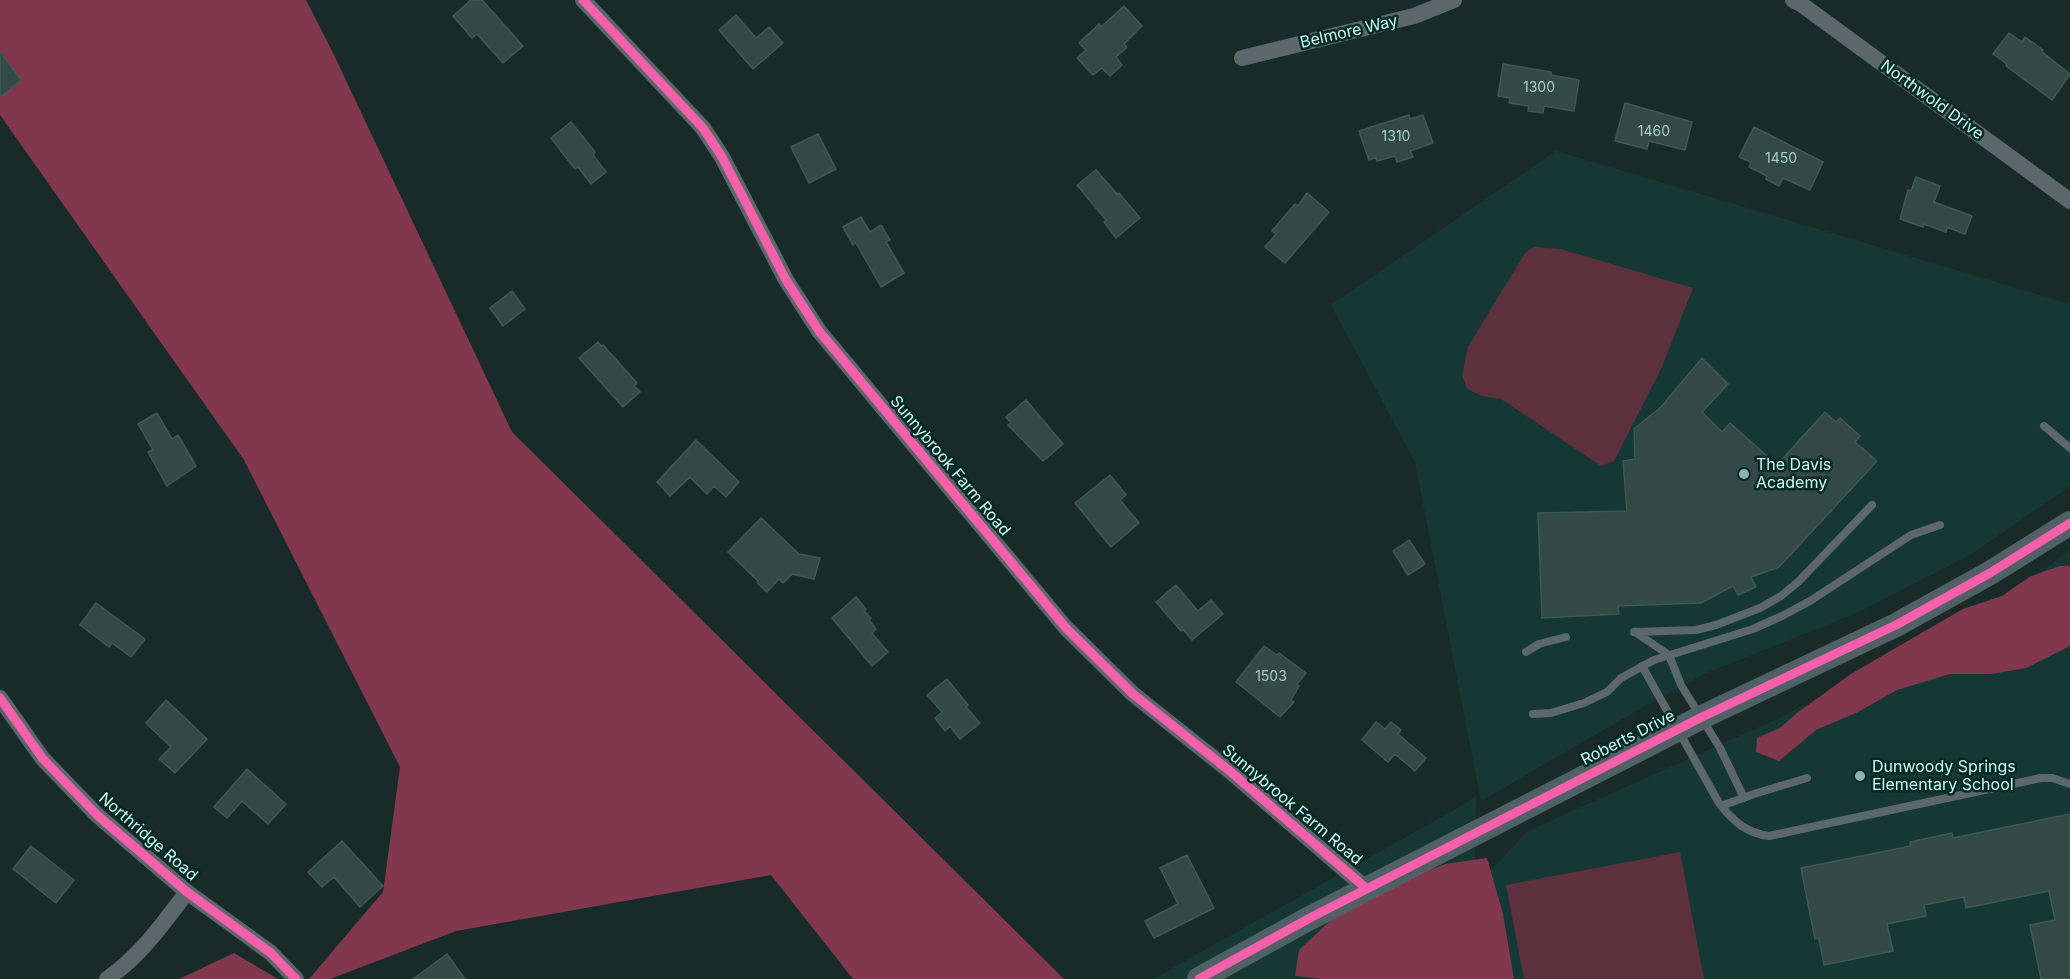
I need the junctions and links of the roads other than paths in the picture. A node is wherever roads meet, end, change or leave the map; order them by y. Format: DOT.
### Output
graph roads {
  1 [pos="583,0"];
  2 [pos="1454,0"];
  3 [pos="1793,0"];
  4 [pos="1242,58"];
  5 [pos="2070,201"];
  6 [pos="2044,426"];
  7 [pos="2070,448"];
  8 [pos="1872,505"];
  9 [pos="1940,525"];
  10 [pos="2068,527"];
  11 [pos="1566,637"];
  12 [pos="1526,652"];
  13 [pos="1669,655"];
  14 [pos="1642,666"];
  15 [pos="0,698"];
  16 [pos="1533,714"];
  17 [pos="1700,718"];
  18 [pos="1678,729"];
  19 [pos="1807,778"];
  20 [pos="2070,784"];
  21 [pos="1744,798"];
  22 [pos="1721,806"];
  23 [pos="1367,889"];
  24 [pos="187,892"];
  25 [pos="1221,971"];
  26 [pos="106,979"];
  27 [pos="296,979"];
  28 [pos="1199,979"];
  1 -- 23 [label="street, Sunnybrook Farm Road"];
  2 -- 4 [label="street, Belmore Way"];
  3 -- 5 [label="street, Northwold Drive"];
  6 -- 7 [label="lane"];
  8 -- 13 [label="lane"];
  9 -- 13 [label="lane"];
  10 -- 17 [label="street, Roberts Drive"];
  11 -- 12 [label="lane"];
  13 -- 14 [label="lane"];
  13 -- 17 [label="lane"];
  14 -- 16 [label="lane"];
  14 -- 18 [label="lane"];
  15 -- 24 [label="street, Northridge Road"];
  17 -- 18 [label="street, Roberts Drive"];
  17 -- 21 [label="lane"];
  18 -- 22 [label="lane"];
  18 -- 23 [label="street, Roberts Drive"];
  19 -- 21 [label="lane"];
  20 -- 22 [label="lane"];
  21 -- 22 [label="lane"];
  23 -- 25 [label="street, Roberts Drive"];
  24 -- 26 [label="street"];
  24 -- 27 [label="street, Northridge Road"];
  25 -- 28 [label="street, Roberts Drive"];
}
